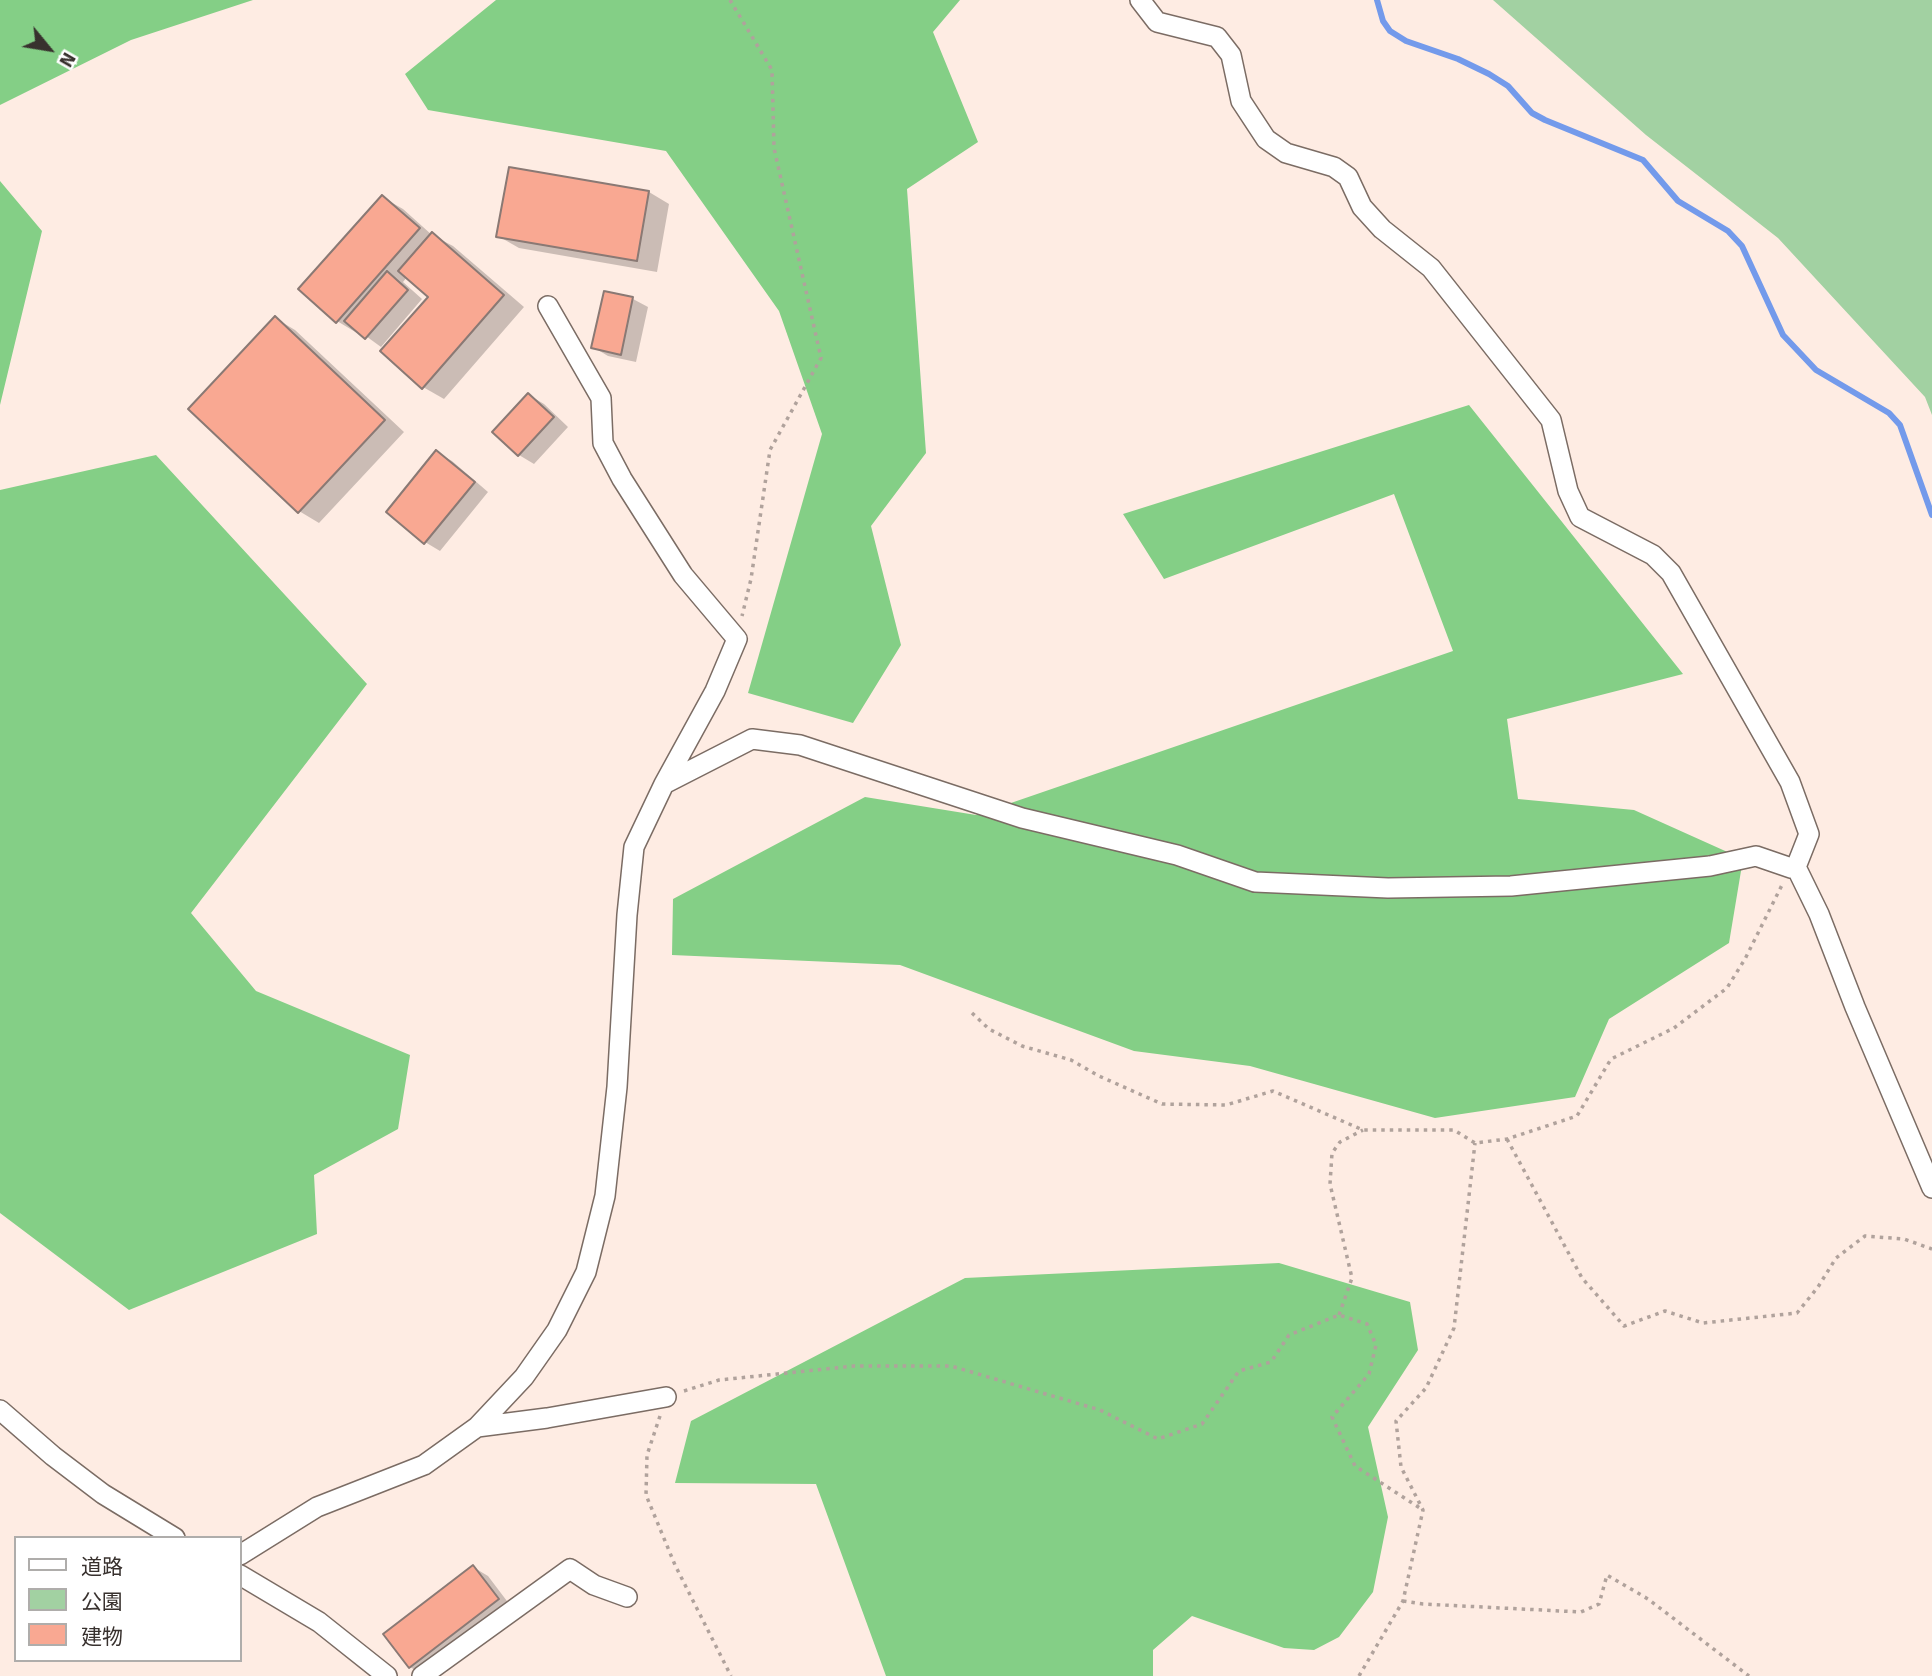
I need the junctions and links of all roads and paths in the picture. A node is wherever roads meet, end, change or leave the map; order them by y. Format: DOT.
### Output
graph roads {
  1 [pos="730,0"];
  2 [pos="1140,0"];
  3 [pos="548,306"];
  4 [pos="737,639"];
  5 [pos="664,784"];
  6 [pos="1794,867"];
  7 [pos="972,1013"];
  8 [pos="1363,1130"];
  9 [pos="1507,1139"];
  10 [pos="1475,1143"];
  11 [pos="1932,1188"];
  12 [pos="1932,1249"];
  13 [pos="1339,1315"];
  14 [pos="666,1397"];
  15 [pos="0,1410"];
  16 [pos="477,1427"];
  17 [pos="1423,1510"];
  18 [pos="172,1536"];
  19 [pos="242,1554"];
  20 [pos="242,1576"];
  21 [pos="626,1597"];
  22 [pos="1403,1601"];
  23 [pos="387,1676"];
  24 [pos="422,1676"];
  25 [pos="731,1676"];
  26 [pos="1359,1676"];
  27 [pos="1749,1676"];
  1 -- 4 [label="path"];
  2 -- 6 [label="street"];
  3 -- 4 [label="street"];
  4 -- 5 [label="street"];
  5 -- 6 [label="street"];
  5 -- 16 [label="street"];
  6 -- 9 [label="path"];
  6 -- 11 [label="street"];
  7 -- 8 [label="path"];
  8 -- 10 [label="path"];
  8 -- 13 [label="path"];
  9 -- 10 [label="path"];
  9 -- 12 [label="path"];
  10 -- 17 [label="path"];
  13 -- 14 [label="path"];
  13 -- 17 [label="path"];
  14 -- 16 [label="street"];
  14 -- 25 [label="path"];
  15 -- 18 [label="street"];
  16 -- 19 [label="street"];
  17 -- 22 [label="path"];
  20 -- 23 [label="street"];
  21 -- 24 [label="street"];
  22 -- 26 [label="path"];
  22 -- 27 [label="path"];
}
